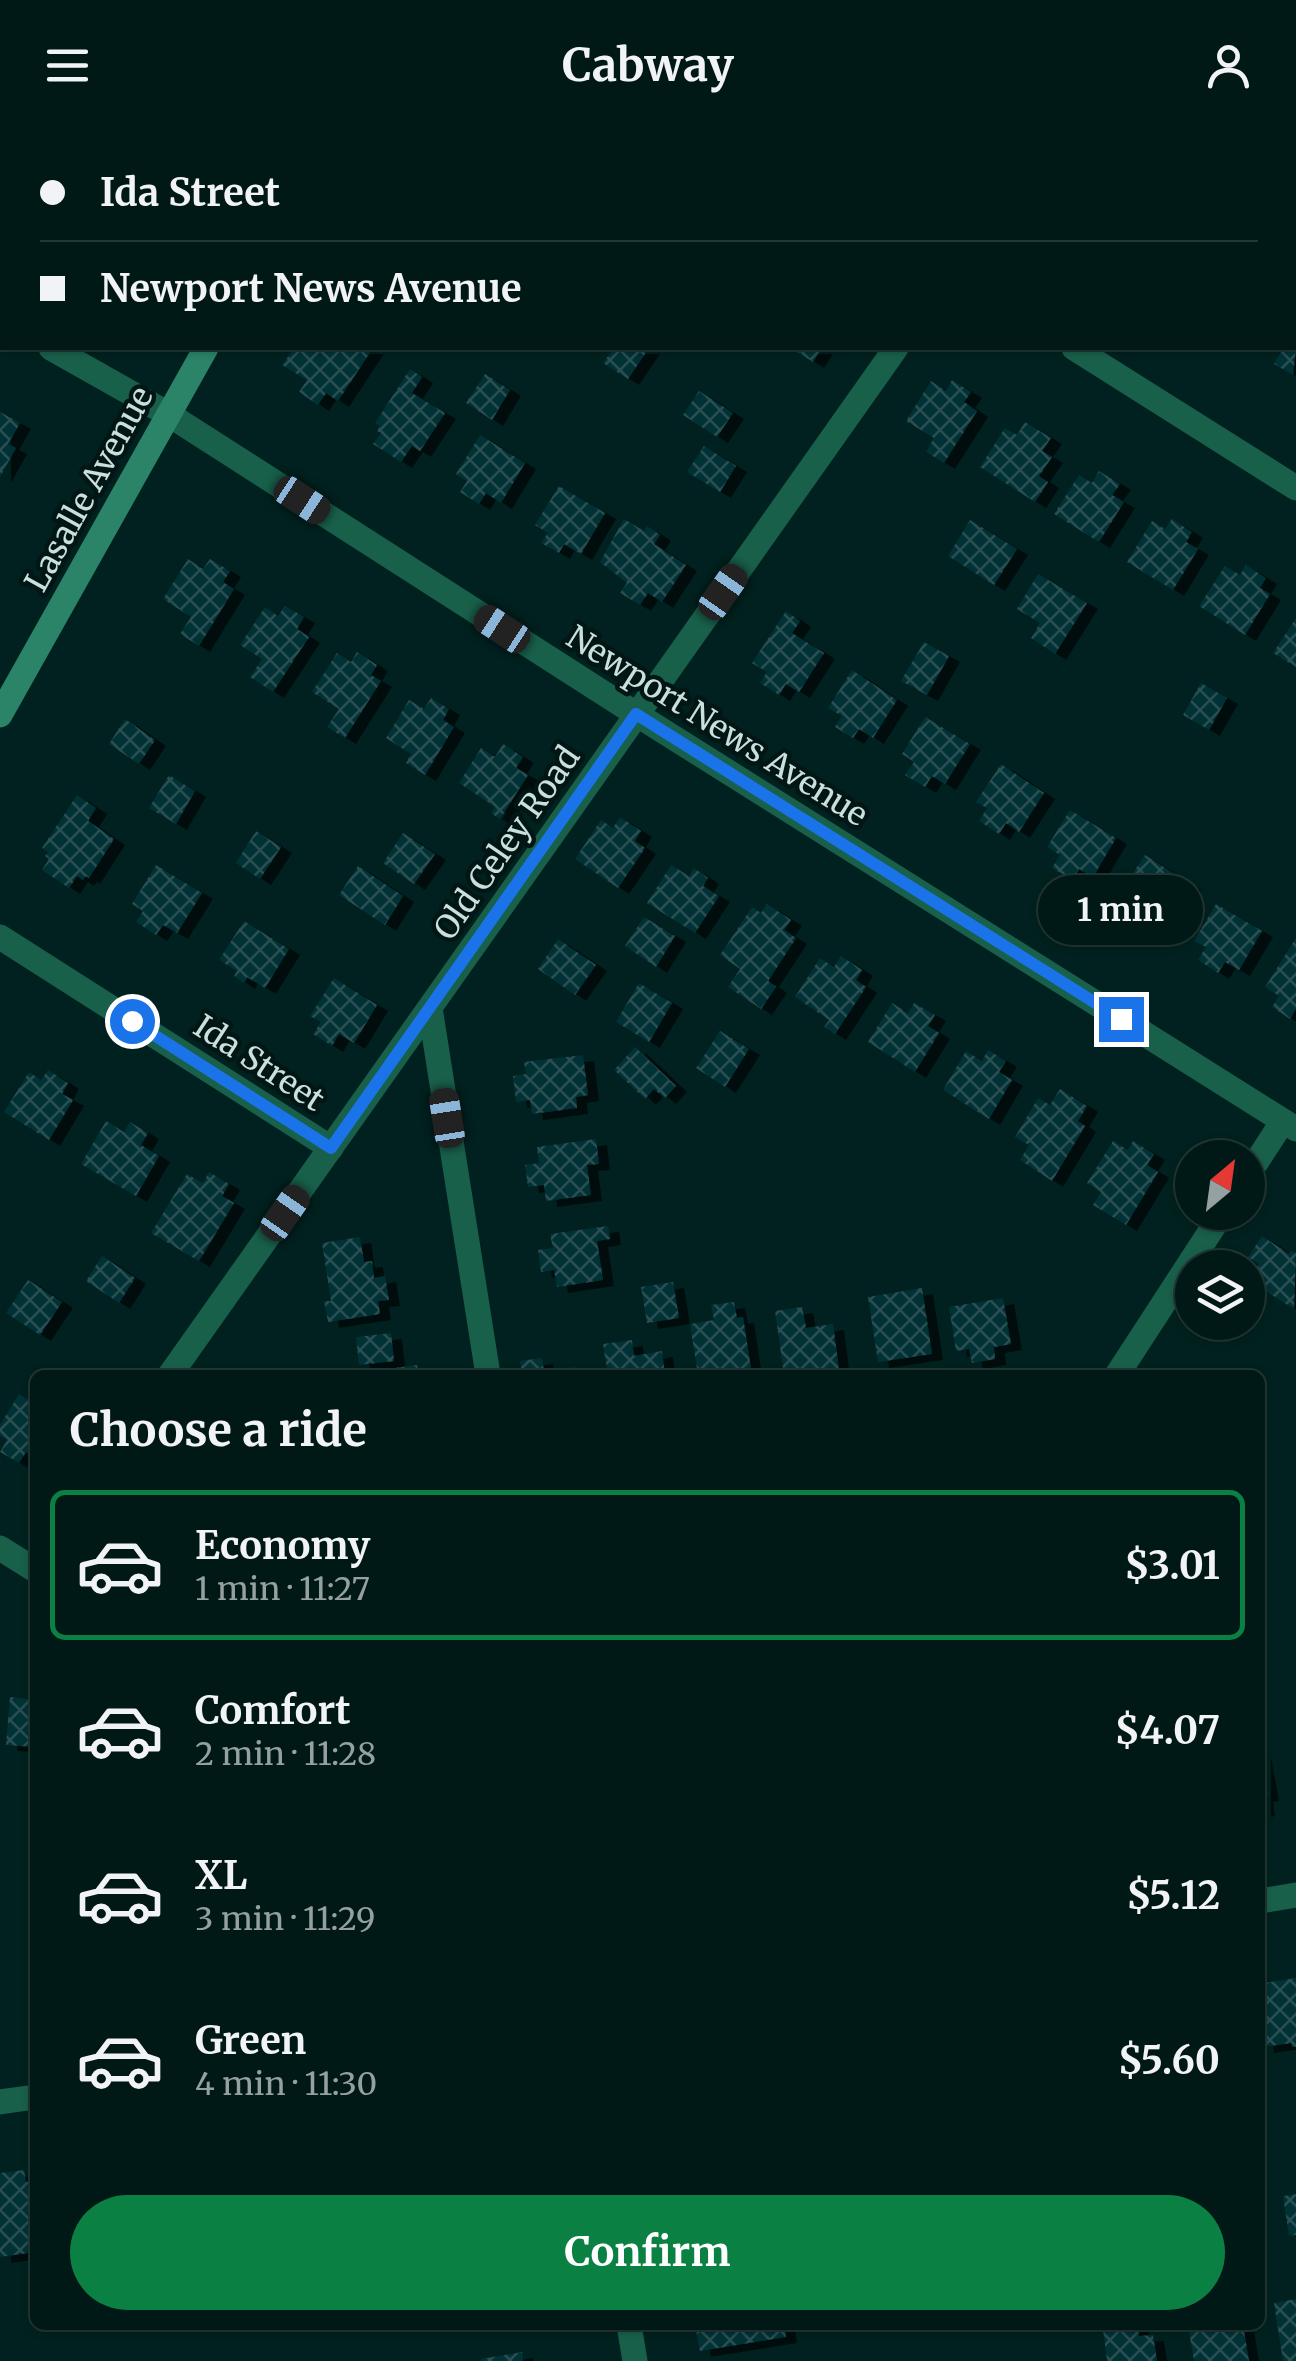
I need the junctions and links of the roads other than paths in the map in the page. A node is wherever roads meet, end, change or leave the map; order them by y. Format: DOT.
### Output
graph roads {
  1 [pos="55,350"];
  2 [pos="205,350"];
  3 [pos="895,350"];
  4 [pos="1077,350"];
  5 [pos="168,414"];
  6 [pos="1296,488"];
  7 [pos="636,714"];
  8 [pos="0,715"];
  9 [pos="0,936"];
  10 [pos="430,1008"];
  11 [pos="1289,1125"];
  12 [pos="331,1148"];
  13 [pos="1265,1154"];
  14 [pos="1211,1230"];
  15 [pos="174,1370"];
  16 [pos="487,1370"];
  17 [pos="1120,1370"];
  18 [pos="0,1548"];
  19 [pos="30,1566"];
  20 [pos="1296,1896"];
  21 [pos="1265,1900"];
  22 [pos="30,2098"];
  23 [pos="0,2102"];
  24 [pos="630,2330"];
  25 [pos="634,2361"];
  1 -- 5 [label="street, Newport News Avenue"];
  2 -- 5 [label="main road, Lasalle Avenue"];
  3 -- 7 [label="street, Old Celey Road"];
  4 -- 6 [label="street"];
  5 -- 7 [label="street, Newport News Avenue"];
  5 -- 8 [label="main road, Lasalle Avenue"];
  7 -- 10 [label="street, Old Celey Road"];
  7 -- 11 [label="street, Newport News Avenue"];
  9 -- 12 [label="street, Ida Street"];
  10 -- 12 [label="street, Old Celey Road"];
  10 -- 16 [label="street"];
  11 -- 13 [label="street"];
  12 -- 15 [label="street, Old Celey Road"];
  14 -- 17 [label="street"];
  18 -- 19 [label="street"];
  20 -- 21 [label="street"];
  22 -- 23 [label="street"];
  24 -- 25 [label="street"];
}
